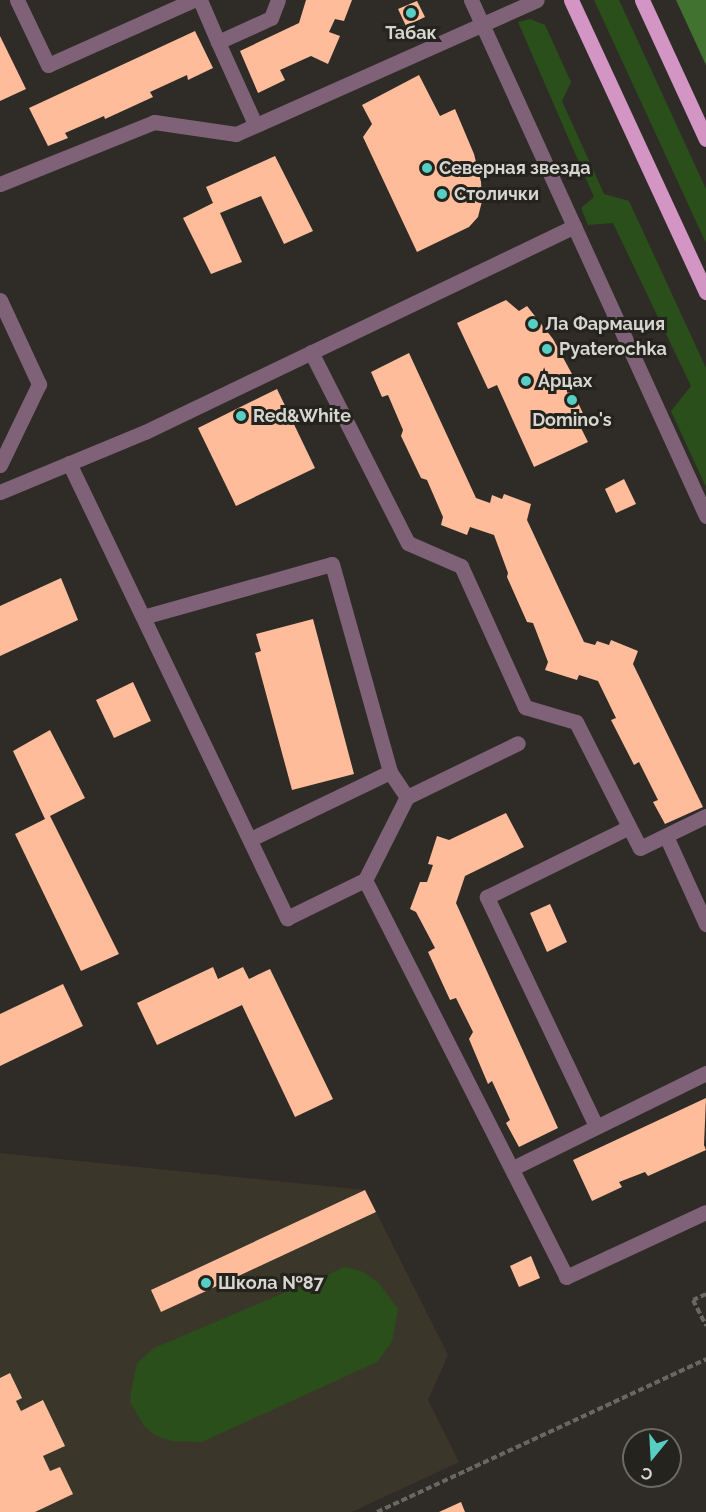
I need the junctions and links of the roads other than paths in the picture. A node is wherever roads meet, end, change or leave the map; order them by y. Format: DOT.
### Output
graph roads {
  1 [pos="17,0"];
  2 [pos="193,0"];
  3 [pos="200,0"];
  4 [pos="278,0"];
  5 [pos="471,0"];
  6 [pos="537,0"];
  7 [pos="571,0"];
  8 [pos="642,0"];
  9 [pos="482,23"];
  10 [pos="218,42"];
  11 [pos="255,124"];
  12 [pos="706,139"];
  13 [pos="0,184"];
  14 [pos="574,226"];
  15 [pos="706,292"];
  16 [pos="0,300"];
  17 [pos="311,352"];
  18 [pos="69,464"];
  19 [pos="0,465"];
  20 [pos="0,492"];
  21 [pos="706,516"];
  22 [pos="143,618"];
  23 [pos="518,743"];
  24 [pos="390,772"];
  25 [pos="407,797"];
  26 [pos="706,816"];
  27 [pos="629,827"];
  28 [pos="666,836"];
  29 [pos="251,839"];
  30 [pos="365,880"];
  31 [pos="706,924"];
  32 [pos="706,1072"];
  33 [pos="596,1126"];
  34 [pos="513,1168"];
  35 [pos="706,1212"];
  1 -- 2 [label="street"];
  3 -- 10 [label="street"];
  4 -- 10 [label="street"];
  5 -- 9 [label="street"];
  6 -- 9 [label="street"];
  7 -- 15 [label="main road"];
  8 -- 12 [label="main road"];
  9 -- 11 [label="street"];
  9 -- 14 [label="street"];
  10 -- 11 [label="street"];
  11 -- 13 [label="street"];
  14 -- 17 [label="street"];
  14 -- 21 [label="street"];
  16 -- 19 [label="street"];
  17 -- 18 [label="street"];
  17 -- 27 [label="street"];
  18 -- 20 [label="street"];
  18 -- 22 [label="street"];
  22 -- 24 [label="street"];
  22 -- 29 [label="street"];
  23 -- 25 [label="street"];
  24 -- 25 [label="street"];
  24 -- 29 [label="street"];
  25 -- 30 [label="street"];
  26 -- 28 [label="street"];
  27 -- 28 [label="street"];
  27 -- 33 [label="street"];
  28 -- 31 [label="street"];
  29 -- 30 [label="street"];
  30 -- 34 [label="street"];
  32 -- 33 [label="street"];
  33 -- 34 [label="street"];
  34 -- 35 [label="street"];
}
